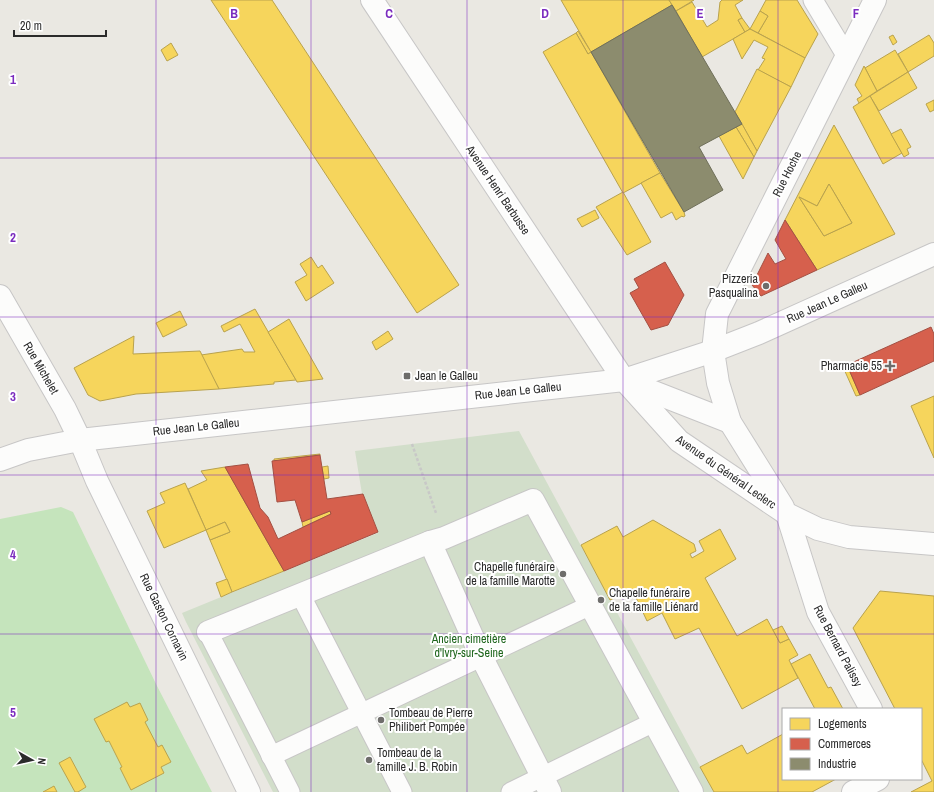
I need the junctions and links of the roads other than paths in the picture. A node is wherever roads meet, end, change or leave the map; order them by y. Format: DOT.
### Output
graph roads {
  1 [pos="372,0"];
  2 [pos="813,0"];
  3 [pos="875,0"];
  4 [pos="846,55"];
  5 [pos="934,254"];
  6 [pos="0,296"];
  7 [pos="713,351"];
  8 [pos="624,380"];
  9 [pos="730,422"];
  10 [pos="80,440"];
  11 [pos="0,460"];
  12 [pos="787,514"];
  13 [pos="437,540"];
  14 [pos="934,544"];
  15 [pos="300,594"];
  16 [pos="591,605"];
  17 [pos="208,632"];
  18 [pos="481,656"];
  19 [pos="871,708"];
  20 [pos="361,713"];
  21 [pos="654,722"];
  22 [pos="272,756"];
  23 [pos="876,780"];
  24 [pos="546,784"];
  25 [pos="249,792"];
  26 [pos="290,792"];
  27 [pos="402,792"];
  28 [pos="511,792"];
  29 [pos="692,792"];
  30 [pos="853,792"];
  1 -- 8 [label="street, Avenue Henri Barbusse"];
  2 -- 4 [label="lane"];
  3 -- 4 [label="street, Rue Hoche"];
  4 -- 7 [label="street, Rue Hoche"];
  5 -- 7 [label="street, Rue Jean Le Galleu"];
  6 -- 10 [label="street, Rue Michelet"];
  7 -- 8 [label="street, Rue Jean Le Galleu"];
  7 -- 9 [label="street, Rue Hoche"];
  8 -- 9 [label="street"];
  8 -- 10 [label="street, Rue Jean Le Galleu"];
  8 -- 12 [label="street, Avenue du Général Leclerc"];
  9 -- 12 [label="street, Avenue du Général Leclerc"];
  10 -- 11 [label="street, Rue Jean Le Galleu"];
  10 -- 25 [label="street, Rue Gaston Cornavin"];
  12 -- 14 [label="street, Avenue du Général Leclerc"];
  12 -- 19 [label="street, Rue Bernard Palissy"];
  13 -- 15 [label="street"];
  13 -- 16 [label="street"];
  13 -- 18 [label="street"];
  15 -- 17 [label="street"];
  15 -- 20 [label="lane"];
  16 -- 18 [label="lane"];
  16 -- 21 [label="street"];
  17 -- 22 [label="lane"];
  18 -- 20 [label="lane"];
  18 -- 24 [label="street"];
  20 -- 22 [label="lane"];
  20 -- 27 [label="lane"];
  21 -- 24 [label="lane"];
  21 -- 29 [label="street"];
  22 -- 26 [label="lane"];
  23 -- 30 [label="street"];
  24 -- 28 [label="lane"];
}
